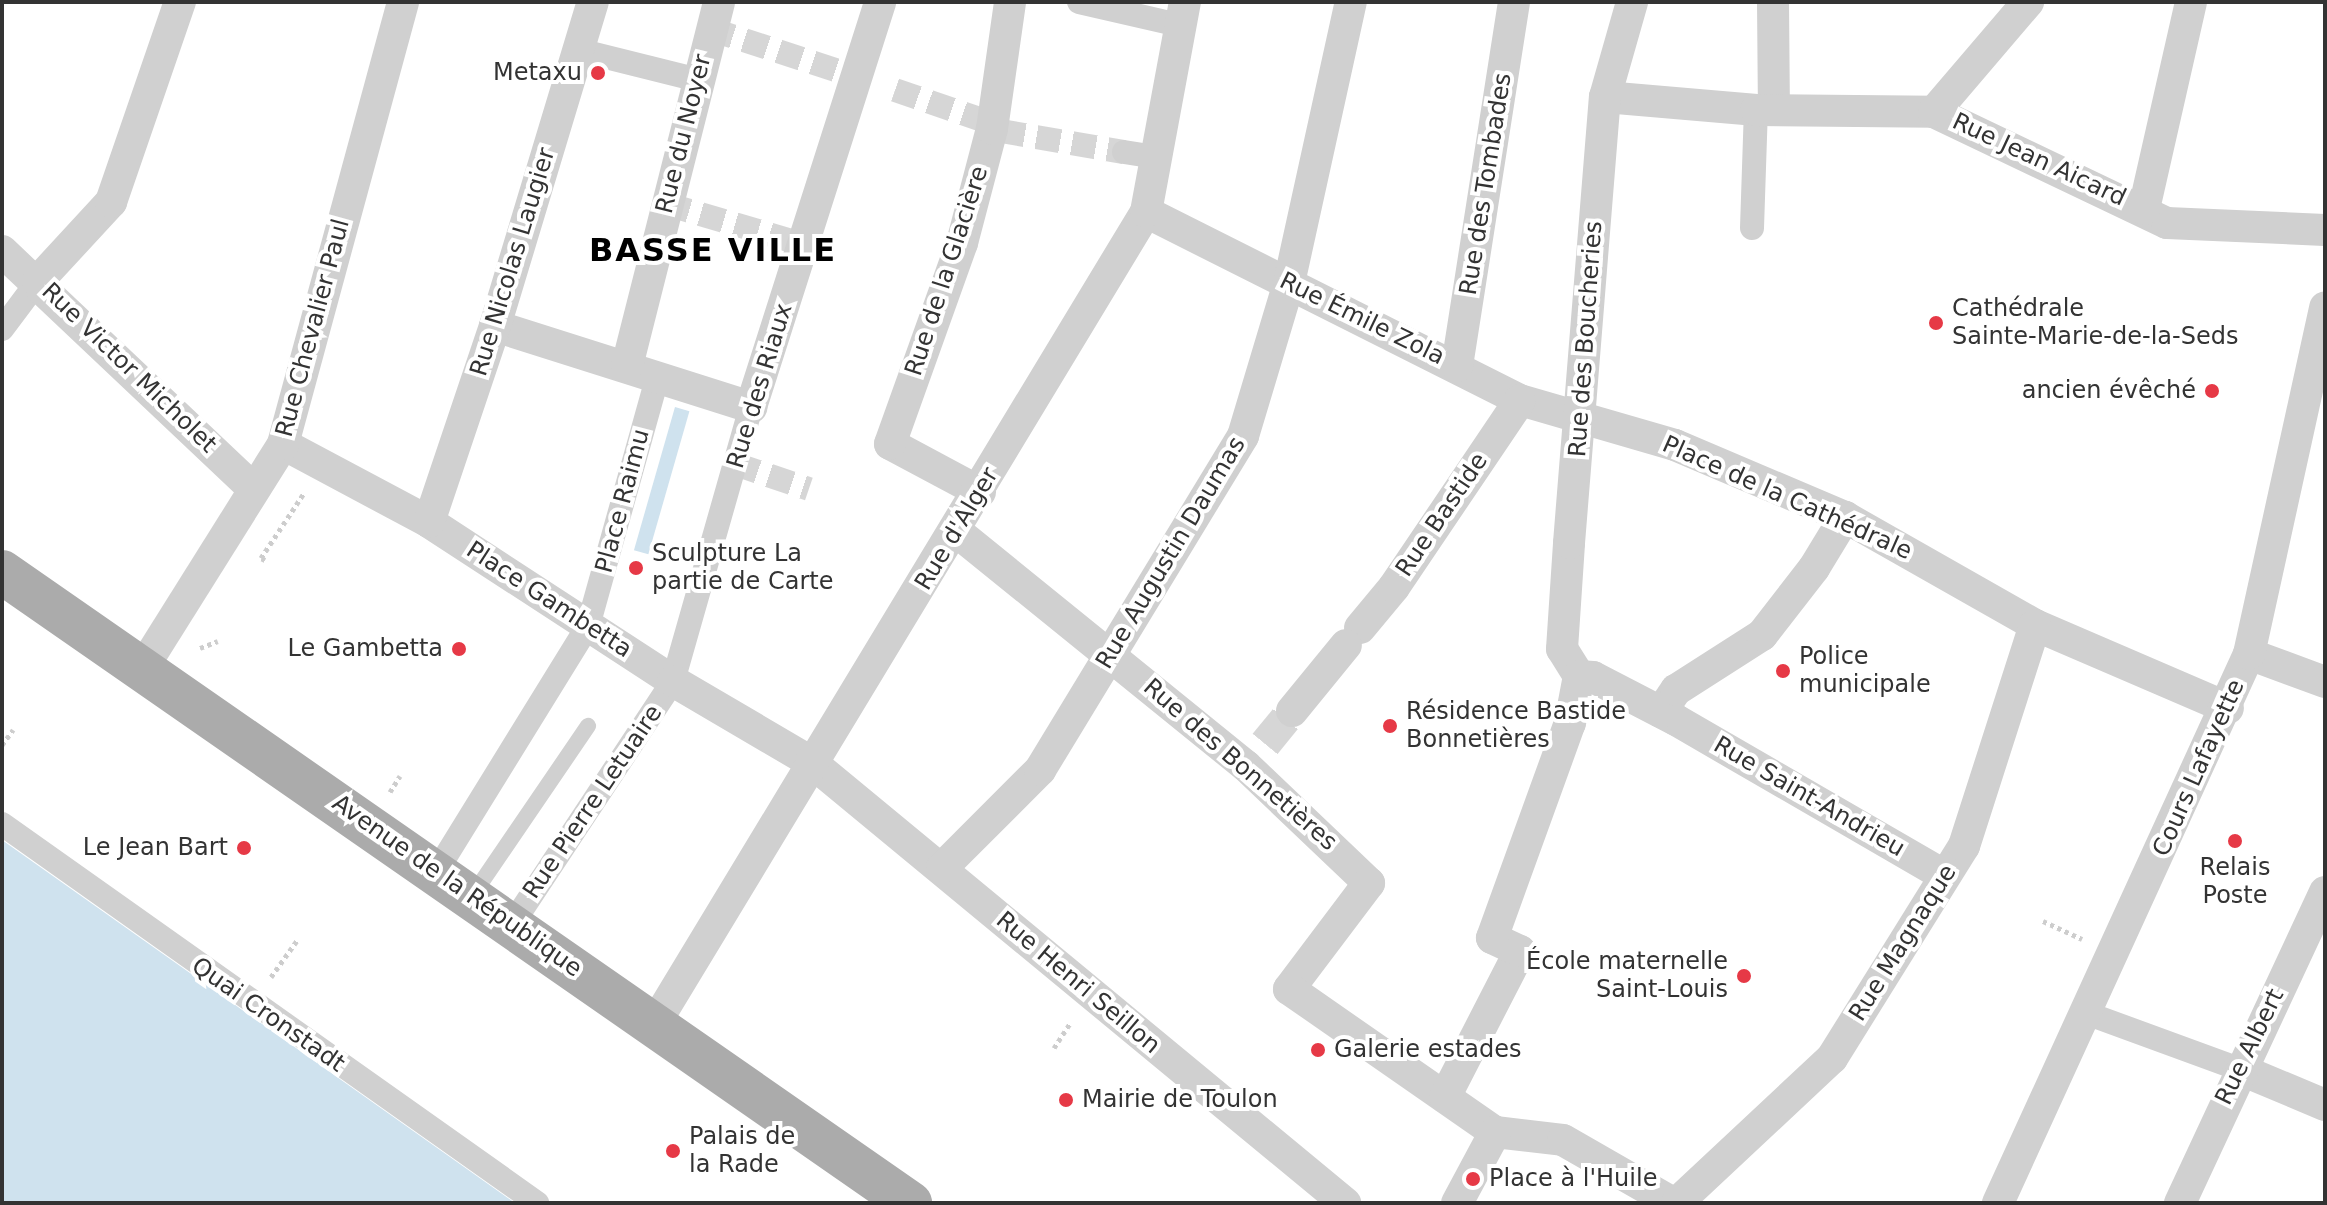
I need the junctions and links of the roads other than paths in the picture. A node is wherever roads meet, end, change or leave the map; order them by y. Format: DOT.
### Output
graph roads {
  1 [pos="180,2"];
  2 [pos="403,2"];
  3 [pos="593,2"];
  4 [pos="719,2"];
  5 [pos="880,2"];
  6 [pos="1010,2"];
  7 [pos="1079,2"];
  8 [pos="1351,2"];
  9 [pos="1514,2"];
  10 [pos="1632,2"];
  11 [pos="1773,2"];
  12 [pos="2028,2"];
  13 [pos="2191,2"];
  14 [pos="1182,14"];
  15 [pos="578,50"];
  16 [pos="698,80"];
  17 [pos="1605,97"];
  18 [pos="1765,110"];
  19 [pos="1934,112"];
  20 [pos="1124,152"];
  21 [pos="1156,157"];
  22 [pos="2144,209"];
  23 [pos="1146,212"];
  24 [pos="1752,228"];
  25 [pos="2325,230"];
  26 [pos="2,251"];
  27 [pos="38,281"];
  28 [pos="1289,283"];
  29 [pos="2325,307"];
  30 [pos="495,326"];
  31 [pos="2,329"];
  32 [pos="627,366"];
  33 [pos="1457,366"];
  34 [pos="658,376"];
  35 [pos="1520,400"];
  36 [pos="751,407"];
  37 [pos="1581,417"];
  38 [pos="2314,424"];
  39 [pos="283,444"];
  40 [pos="253,488"];
  41 [pos="980,492"];
  42 [pos="1845,517"];
  43 [pos="429,522"];
  44 [pos="957,532"];
  45 [pos="2,572"];
  46 [pos="2035,625"];
  47 [pos="588,626"];
  48 [pos="1112,653"];
  49 [pos="2249,654"];
  50 [pos="142,669"];
  51 [pos="1579,676"];
  52 [pos="673,681"];
  53 [pos="2325,682"];
  54 [pos="2228,708"];
  55 [pos="1292,711"];
  56 [pos="1669,716"];
  57 [pos="588,726"];
  58 [pos="811,762"];
  59 [pos="2,824"];
  60 [pos="942,868"];
  61 [pos="436,872"];
  62 [pos="1942,874"];
  63 [pos="2325,892"];
  64 [pos="472,896"];
  65 [pos="513,923"];
  66 [pos="2086,1013"];
  67 [pos="654,1025"];
  68 [pos="2239,1069"];
  69 [pos="1445,1097"];
  70 [pos="2325,1105"];
  71 [pos="1495,1132"];
  72 [pos="537,1203"];
  73 [pos="910,1203"];
  74 [pos="1345,1203"];
  75 [pos="1457,1203"];
  76 [pos="1675,1203"];
  77 [pos="1998,1203"];
  78 [pos="2180,1203"];
  1 -- 27 [label="street"];
  2 -- 39 [label="street, Rue Chevalier Paul"];
  3 -- 15 [label="street, Rue Nicolas Laugier"];
  4 -- 16 [label="street, Rue du Noyer"];
  5 -- 36 [label="street, Rue des Riaux"];
  6 -- 41 [label="street, Rue de la Glacière"];
  7 -- 14 [label="street"];
  8 -- 28 [label="street, Rue Augustin Daumas"];
  9 -- 33 [label="street, Rue des Tombades"];
  10 -- 17 [label="street, Rue des Boucheries"];
  11 -- 18 [label="street"];
  12 -- 19 [label="street"];
  13 -- 22 [label="street"];
  14 -- 21 [label="street, Rue d'Alger"];
  15 -- 16 [label="street"];
  15 -- 30 [label="street, Rue Nicolas Laugier"];
  16 -- 32 [label="street, Rue du Noyer"];
  17 -- 18 [label="street, Rue Jean Aicard"];
  17 -- 37 [label="street, Rue des Boucheries"];
  18 -- 19 [label="street, Rue Jean Aicard"];
  18 -- 24 [label="street"];
  19 -- 22 [label="street, Rue Jean Aicard"];
  20 -- 21 [label="street"];
  21 -- 23 [label="street, Rue d'Alger"];
  22 -- 25 [label="street, Rue Jean Aicard"];
  23 -- 28 [label="street, Rue Émile Zola"];
  23 -- 41 [label="street, Rue d'Alger"];
  26 -- 27 [label="street, Rue Victor Micholet"];
  27 -- 31 [label="street"];
  27 -- 40 [label="street, Rue Victor Micholet"];
  28 -- 33 [label="street, Rue Émile Zola"];
  28 -- 48 [label="street, Rue Augustin Daumas"];
  29 -- 38 [label="street, Cours Lafayette"];
  30 -- 32 [label="street"];
  30 -- 43 [label="street, Rue Nicolas Laugier"];
  32 -- 34 [label="street"];
  33 -- 35 [label="street, Rue Émile Zola"];
  34 -- 36 [label="street"];
  34 -- 47 [label="street, Place Raimu"];
  35 -- 37 [label="street, Rue Émile Zola"];
  35 -- 55 [label="street, Rue Bastide"];
  36 -- 52 [label="street, Rue des Riaux"];
  37 -- 42 [label="street, Place de la Cathédrale"];
  37 -- 51 [label="street, Rue des Boucheries"];
  38 -- 49 [label="street, Cours Lafayette"];
  39 -- 40 [label="street, Rue Chevalier Paul"];
  39 -- 43 [label="street, Place Gambetta"];
  40 -- 50 [label="street, Rue Chevalier Paul"];
  41 -- 44 [label="street, Rue d'Alger"];
  42 -- 46 [label="street, Place de la Cathédrale"];
  42 -- 56 [label="street"];
  43 -- 47 [label="street, Place Gambetta"];
  44 -- 48 [label="street, Rue des Bonnetières"];
  44 -- 58 [label="street, Rue d'Alger"];
  45 -- 50 [label="main road, Avenue de la République"];
  46 -- 54 [label="street, Place de la Cathédrale"];
  46 -- 62 [label="street, Rue Magnaque"];
  47 -- 52 [label="street, Place Gambetta"];
  47 -- 61 [label="street"];
  48 -- 60 [label="street, Rue Augustin Daumas"];
  48 -- 69 [label="street, Rue des Bonnetières"];
  49 -- 53 [label="street"];
  49 -- 54 [label="street, Cours Lafayette"];
  50 -- 61 [label="main road, Avenue de la République"];
  51 -- 56 [label="street, Rue Saint-Andrieu"];
  51 -- 69 [label="street"];
  52 -- 58 [label="street, Place Gambetta"];
  52 -- 65 [label="street, Rue Pierre Letuaire"];
  54 -- 66 [label="street, Cours Lafayette"];
  56 -- 62 [label="street, Rue Saint-Andrieu"];
  57 -- 64 [label="lane"];
  58 -- 60 [label="street, Rue Henri Seillon"];
  58 -- 67 [label="street, Rue d'Alger"];
  59 -- 72 [label="street, Quai Cronstadt"];
  60 -- 74 [label="street, Rue Henri Seillon"];
  61 -- 64 [label="main road, Avenue de la République"];
  62 -- 76 [label="street, Rue Magnaque"];
  63 -- 68 [label="street, Rue Albert"];
  64 -- 65 [label="main road, Avenue de la République"];
  65 -- 67 [label="main road, Avenue de la République"];
  66 -- 68 [label="street"];
  66 -- 77 [label="street, Cours Lafayette"];
  67 -- 73 [label="main road, Avenue de la République"];
  68 -- 70 [label="street"];
  68 -- 78 [label="street, Rue Albert"];
  69 -- 71 [label="street"];
  71 -- 75 [label="street"];
  71 -- 76 [label="street, Rue Magnaque"];
}
